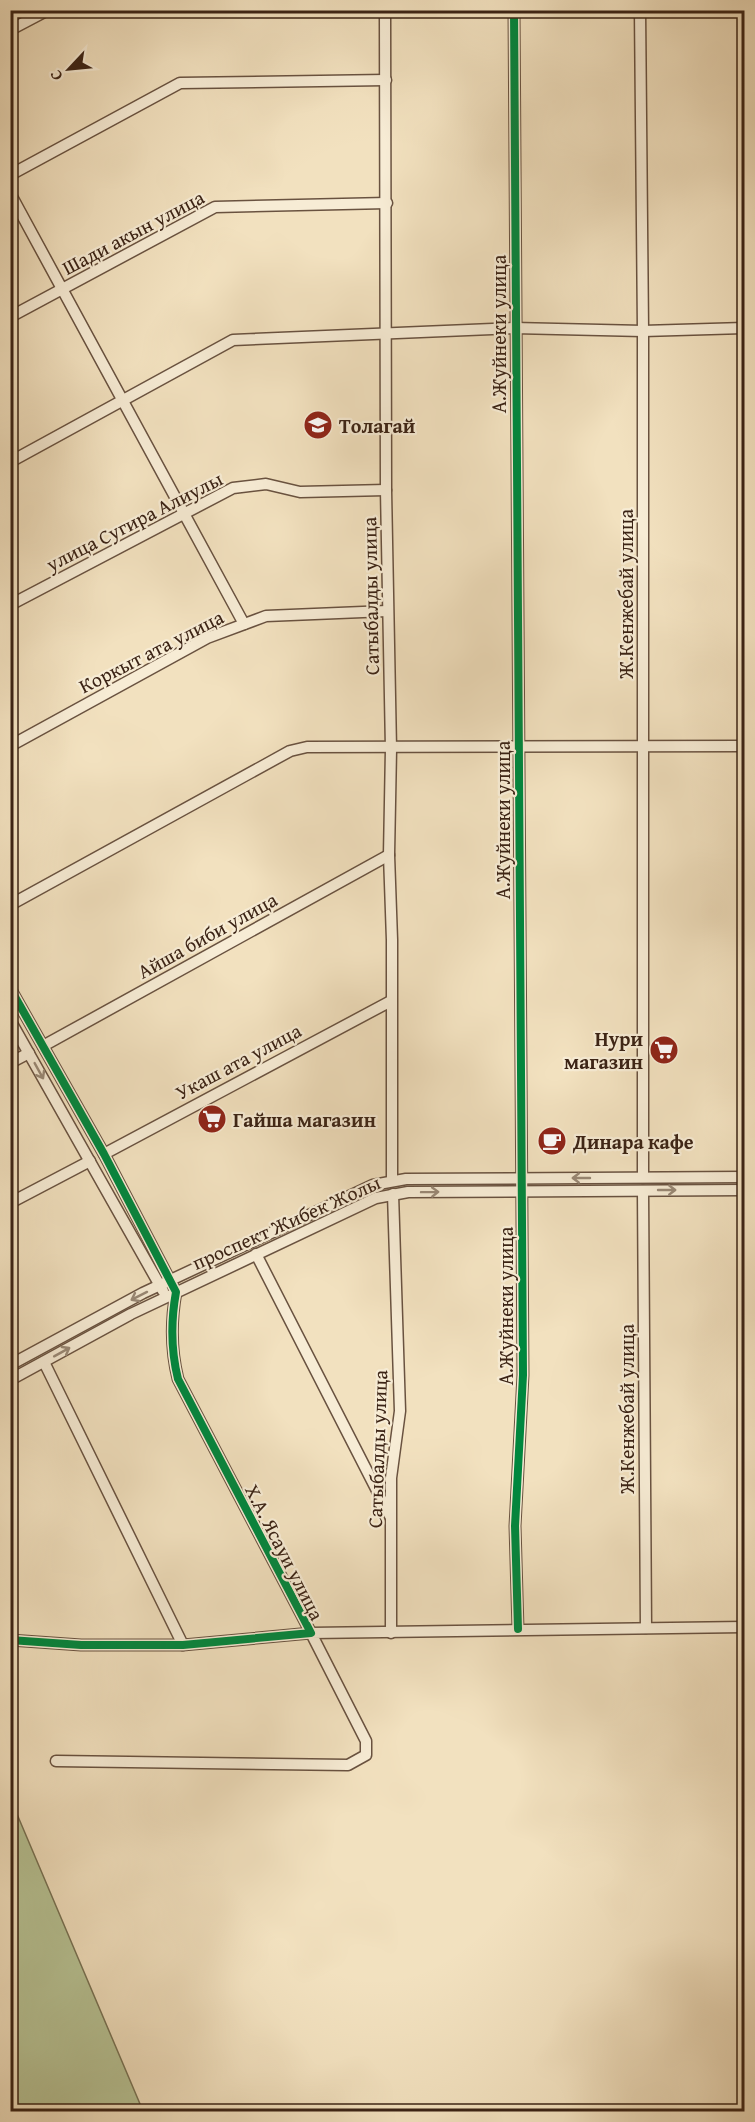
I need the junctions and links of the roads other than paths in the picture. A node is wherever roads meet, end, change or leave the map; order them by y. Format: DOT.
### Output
graph roads {
  1 [pos="48,10"];
  2 [pos="385,10"];
  3 [pos="514,10"];
  4 [pos="640,10"];
  5 [pos="10,30"];
  6 [pos="386,80"];
  7 [pos="10,175"];
  8 [pos="10,193"];
  9 [pos="387,203"];
  10 [pos="63,289"];
  11 [pos="10,317"];
  12 [pos="514,328"];
  13 [pos="744,328"];
  14 [pos="644,331"];
  15 [pos="387,335"];
  16 [pos="123,400"];
  17 [pos="10,462"];
  18 [pos="386,490"];
  19 [pos="184,513"];
  20 [pos="10,605"];
  21 [pos="387,611"];
  22 [pos="244,624"];
  23 [pos="10,746"];
  24 [pos="642,746"];
  25 [pos="744,746"];
  26 [pos="518,747"];
  27 [pos="391,749"];
  28 [pos="388,855"];
  29 [pos="10,905"];
  30 [pos="10,988"];
  31 [pos="391,1001"];
  32 [pos="10,1020"];
  33 [pos="43,1046"];
  34 [pos="29,1053"];
  35 [pos="10,1063"];
  36 [pos="104,1154"];
  37 [pos="90,1161"];
  38 [pos="744,1177"];
  39 [pos="521,1178"];
  40 [pos="644,1178"];
  41 [pos="392,1180"];
  42 [pos="744,1190"];
  43 [pos="521,1191"];
  44 [pos="643,1191"];
  45 [pos="393,1194"];
  46 [pos="10,1203"];
  47 [pos="256,1254"];
  48 [pos="166,1283"];
  49 [pos="171,1294"];
  50 [pos="44,1362"];
  51 [pos="10,1365"];
  52 [pos="10,1380"];
  53 [pos="391,1519"];
  54 [pos="744,1627"];
  55 [pos="646,1628"];
  56 [pos="518,1629"];
  57 [pos="311,1632"];
  58 [pos="391,1633"];
  59 [pos="10,1640"];
  60 [pos="183,1645"];
  61 [pos="56,1761"];
  1 -- 5 [label="street"];
  2 -- 6 [label="street, Сатыбалды улица"];
  3 -- 12 [label="street, А.Жуйнеки улица"];
  4 -- 14 [label="street, Ж.Кенжебай улица"];
  6 -- 7 [label="street"];
  6 -- 9 [label="street, Сатыбалды улица"];
  8 -- 10 [label="street"];
  9 -- 10 [label="street, Шади акын улица"];
  9 -- 15 [label="street, Сатыбалды улица"];
  10 -- 11 [label="street, Шади акын улица"];
  10 -- 16 [label="street"];
  12 -- 14 [label="street"];
  12 -- 15 [label="street"];
  12 -- 26 [label="street, А.Жуйнеки улица"];
  13 -- 14 [label="street"];
  14 -- 24 [label="street, Ж.Кенжебай улица"];
  15 -- 16 [label="street"];
  15 -- 18 [label="street, Сатыбалды улица"];
  16 -- 17 [label="street"];
  16 -- 19 [label="street"];
  18 -- 19 [label="street, улица Сугира Алиулы"];
  18 -- 21 [label="street, Сатыбалды улица"];
  19 -- 20 [label="street, улица Сугира Алиулы"];
  19 -- 22 [label="street"];
  21 -- 22 [label="street, Коркыт ата улица"];
  21 -- 27 [label="street, Сатыбалды улица"];
  22 -- 23 [label="street, Коркыт ата улица"];
  24 -- 25 [label="street"];
  24 -- 26 [label="street"];
  24 -- 40 [label="street, Ж.Кенжебай улица"];
  26 -- 27 [label="street"];
  26 -- 39 [label="street, А.Жуйнеки улица"];
  27 -- 28 [label="street, Сатыбалды улица"];
  27 -- 29 [label="street"];
  28 -- 31 [label="street, Сатыбалды улица"];
  28 -- 33 [label="street, Айша биби улица"];
  30 -- 33 [label="street"];
  31 -- 36 [label="street, Укаш ата улица"];
  31 -- 41 [label="street, Сатыбалды улица"];
  32 -- 34 [label="street"];
  33 -- 36 [label="street"];
  34 -- 35 [label="street"];
  34 -- 37 [label="street, one-way"];
  36 -- 48 [label="street"];
  37 -- 46 [label="street"];
  37 -- 48 [label="street"];
  38 -- 40 [label="street, проспект Жибек Жолы"];
  40 -- 39 [label="street, проспект Жибек Жолы, one-way"];
  39 -- 41 [label="street, проспект Жибек Жолы"];
  39 -- 43 [label="street, А.Жуйнеки улица"];
  41 -- 48 [label="street, проспект Жибек Жолы"];
  44 -- 42 [label="street, проспект Жибек Жолы, one-way"];
  43 -- 44 [label="street, проспект Жибек Жолы"];
  45 -- 43 [label="street, проспект Жибек Жолы, one-way"];
  43 -- 56 [label="street, А.Жуйнеки улица"];
  44 -- 55 [label="street, Ж.Кенжебай улица"];
  45 -- 47 [label="street, проспект Жибек Жолы"];
  45 -- 53 [label="street, Сатыбалды улица"];
  47 -- 49 [label="street, проспект Жибек Жолы"];
  47 -- 53 [label="street"];
  48 -- 49 [label="street, Х.А. Ясауи улица"];
  48 -- 51 [label="street, проспект Жибек Жолы, one-way"];
  50 -- 49 [label="street, проспект Жибек Жолы, one-way"];
  49 -- 57 [label="street, Х.А. Ясауи улица"];
  50 -- 52 [label="street, проспект Жибек Жолы"];
  50 -- 60 [label="street"];
  53 -- 58 [label="street, Сатыбалды улица"];
  54 -- 55 [label="street"];
  55 -- 56 [label="street"];
  56 -- 58 [label="street"];
  57 -- 58 [label="street"];
  57 -- 60 [label="street, Х.А. Ясауи улица"];
  57 -- 61 [label="street"];
  59 -- 60 [label="street, Х.А. Ясауи улица"];
}
